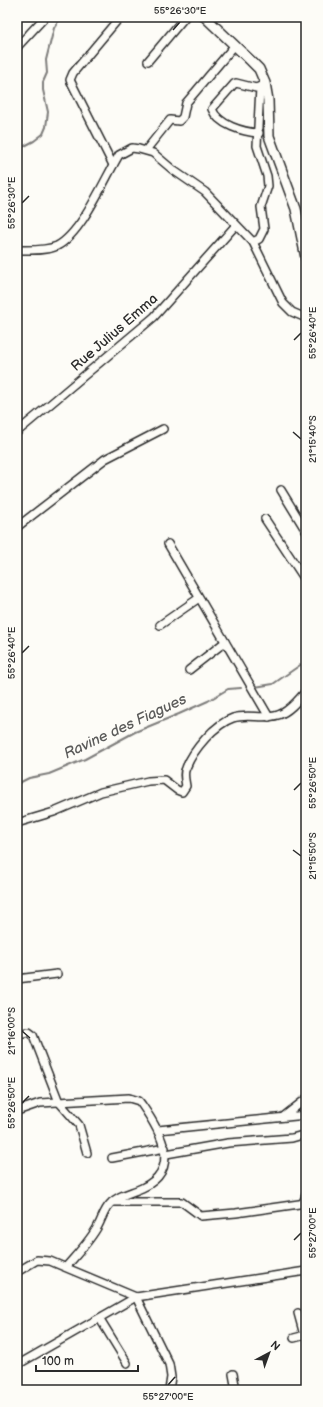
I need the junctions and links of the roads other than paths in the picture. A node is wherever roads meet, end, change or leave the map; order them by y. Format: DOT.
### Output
graph roads {
  1 [pos="45,17"];
  2 [pos="120,17"];
  3 [pos="185,17"];
  4 [pos="205,17"];
  5 [pos="235,45"];
  6 [pos="17,47"];
  7 [pos="148,62"];
  8 [pos="263,85"];
  9 [pos="259,133"];
  10 [pos="146,150"];
  11 [pos="113,165"];
  12 [pos="236,225"];
  13 [pos="303,227"];
  14 [pos="253,242"];
  15 [pos="17,250"];
  16 [pos="306,258"];
  17 [pos="306,318"];
  18 [pos="163,430"];
  19 [pos="17,432"];
  20 [pos="281,490"];
  21 [pos="264,519"];
  22 [pos="17,527"];
  23 [pos="306,531"];
  24 [pos="168,544"];
  25 [pos="306,581"];
  26 [pos="199,598"];
  27 [pos="160,625"];
  28 [pos="225,642"];
  29 [pos="190,670"];
  30 [pos="306,692"];
  31 [pos="269,717"];
  32 [pos="17,823"];
  33 [pos="58,974"];
  34 [pos="17,979"];
  35 [pos="17,1034"];
  36 [pos="306,1099"];
  37 [pos="59,1102"];
  38 [pos="17,1111"];
  39 [pos="306,1115"];
  40 [pos="283,1117"];
  41 [pos="158,1130"];
  42 [pos="306,1134"];
  43 [pos="165,1151"];
  44 [pos="87,1153"];
  45 [pos="112,1158"];
  46 [pos="306,1195"];
  47 [pos="112,1202"];
  48 [pos="305,1203"];
  49 [pos="66,1267"];
  50 [pos="306,1271"];
  51 [pos="17,1272"];
  52 [pos="136,1297"];
  53 [pos="298,1313"];
  54 [pos="100,1319"];
  55 [pos="305,1335"];
  56 [pos="294,1338"];
  57 [pos="127,1363"];
  58 [pos="17,1365"];
  59 [pos="233,1374"];
  60 [pos="168,1390"];
  61 [pos="236,1390"];
  1 -- 6 [label="street"];
  2 -- 11 [label="street"];
  3 -- 7 [label="street"];
  4 -- 5 [label="main road"];
  5 -- 8 [label="main road"];
  5 -- 10 [label="street"];
  8 -- 9 [label="street"];
  8 -- 9 [label="street"];
  8 -- 13 [label="main road"];
  9 -- 14 [label="street"];
  10 -- 11 [label="street"];
  10 -- 12 [label="street"];
  11 -- 15 [label="street"];
  12 -- 14 [label="street"];
  12 -- 19 [label="street, Rue Julius Emma"];
  13 -- 16 [label="main road"];
  14 -- 17 [label="street"];
  18 -- 22 [label="street"];
  20 -- 23 [label="street"];
  21 -- 25 [label="street"];
  24 -- 26 [label="street"];
  26 -- 27 [label="street"];
  26 -- 28 [label="street"];
  28 -- 29 [label="street"];
  28 -- 31 [label="street"];
  30 -- 31 [label="street"];
  31 -- 32 [label="street"];
  33 -- 34 [label="street"];
  35 -- 37 [label="street"];
  36 -- 40 [label="street"];
  37 -- 38 [label="street"];
  37 -- 41 [label="street"];
  37 -- 44 [label="street"];
  39 -- 40 [label="street"];
  40 -- 41 [label="street"];
  41 -- 43 [label="street"];
  42 -- 43 [label="street"];
  43 -- 45 [label="street"];
  43 -- 47 [label="street"];
  46 -- 48 [label="street"];
  47 -- 48 [label="street"];
  47 -- 49 [label="street"];
  49 -- 51 [label="street"];
  49 -- 52 [label="street"];
  50 -- 52 [label="street"];
  52 -- 54 [label="street"];
  52 -- 60 [label="street"];
  53 -- 55 [label="street"];
  54 -- 57 [label="street"];
  54 -- 58 [label="street"];
  55 -- 56 [label="street"];
  59 -- 61 [label="street"];
}
